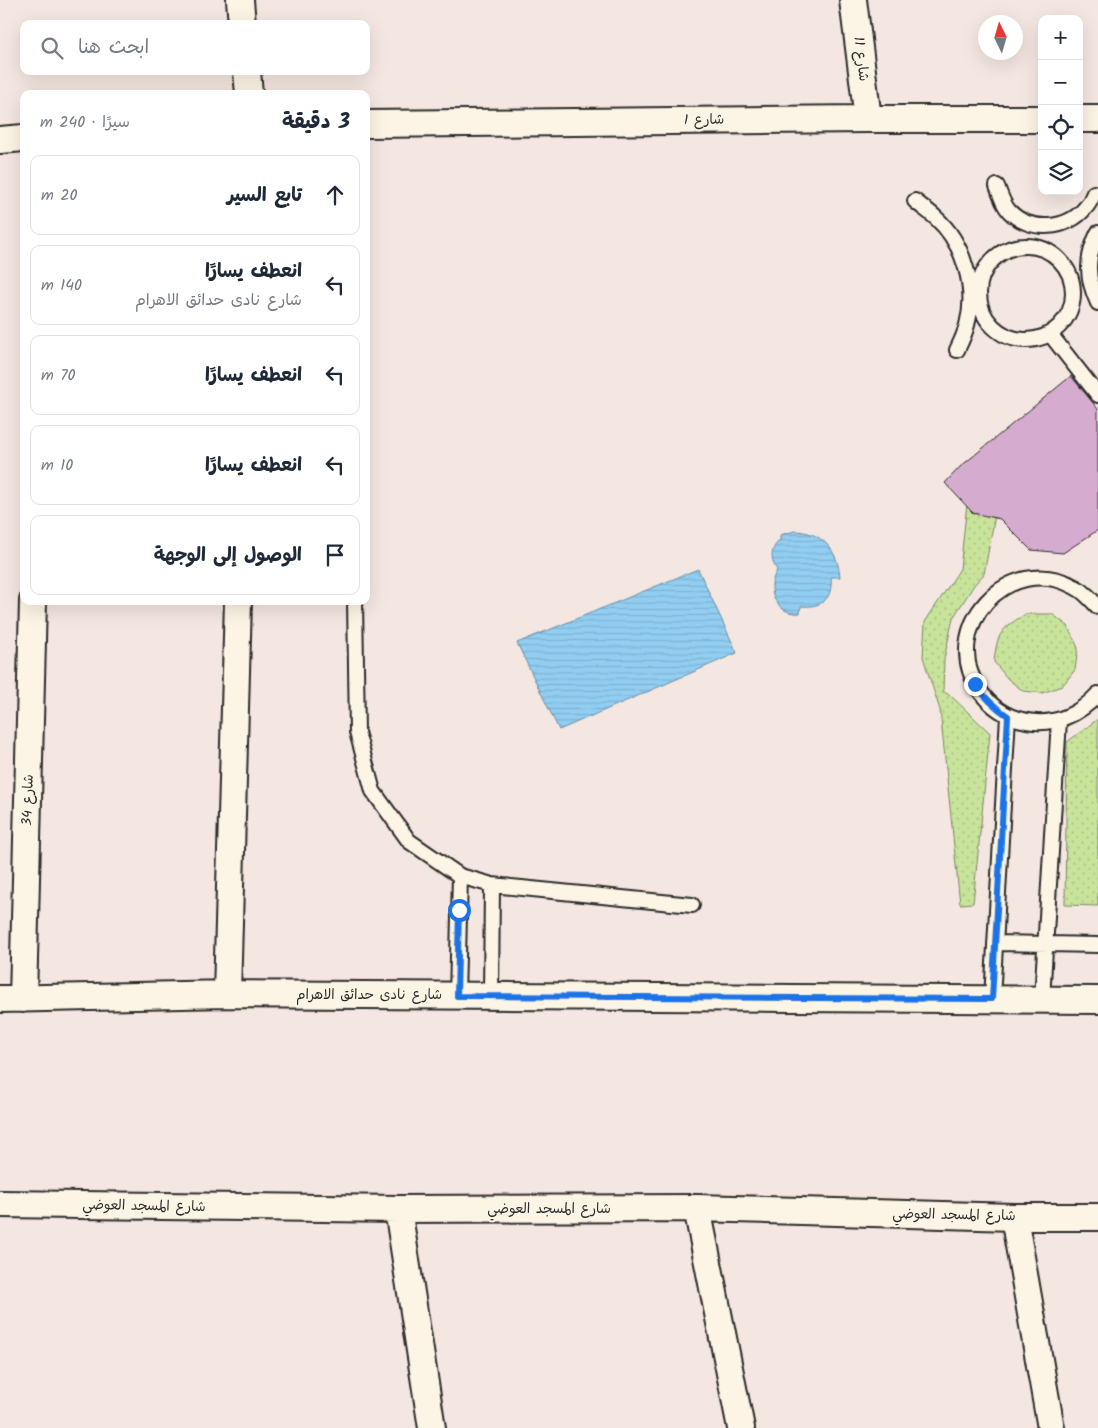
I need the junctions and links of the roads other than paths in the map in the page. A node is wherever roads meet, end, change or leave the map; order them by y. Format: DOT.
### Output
graph roads {
  1 [pos="240,0"];
  2 [pos="853,0"];
  3 [pos="242,20"];
  4 [pos="247,75"];
  5 [pos="248,90"];
  6 [pos="868,118"];
  7 [pos="1038,119"];
  8 [pos="1083,119"];
  9 [pos="1098,119"];
  10 [pos="370,124"];
  11 [pos="20,138"];
  12 [pos="0,140"];
  13 [pos="997,186"];
  14 [pos="1094,193"];
  15 [pos="915,201"];
  16 [pos="1048,226"];
  17 [pos="1098,233"];
  18 [pos="1047,250"];
  19 [pos="1091,288"];
  20 [pos="1073,289"];
  21 [pos="975,297"];
  22 [pos="1098,302"];
  23 [pos="1050,334"];
  24 [pos="957,350"];
  25 [pos="1098,395"];
  26 [pos="33,605"];
  27 [pos="238,605"];
  28 [pos="355,605"];
  29 [pos="1098,607"];
  30 [pos="1098,694"];
  31 [pos="1008,716"];
  32 [pos="1059,720"];
  33 [pos="460,876"];
  34 [pos="492,885"];
  35 [pos="692,905"];
  36 [pos="995,942"];
  37 [pos="1045,944"];
  38 [pos="1098,945"];
  39 [pos="227,994"];
  40 [pos="457,996"];
  41 [pos="491,996"];
  42 [pos="11,999"];
  43 [pos="992,999"];
  44 [pos="1042,1000"];
  45 [pos="1098,1000"];
  46 [pos="0,1204"];
  47 [pos="697,1208"];
  48 [pos="398,1209"];
  49 [pos="1014,1217"];
  50 [pos="1098,1217"];
  51 [pos="432,1428"];
  52 [pos="740,1428"];
  53 [pos="1051,1428"];
  1 -- 3 [label="street"];
  2 -- 6 [label="street, شارع 11"];
  4 -- 5 [label="street"];
  6 -- 7 [label="street, شارع 1"];
  6 -- 10 [label="street, شارع 1"];
  8 -- 9 [label="street"];
  11 -- 12 [label="street"];
  13 -- 16 [label="lane"];
  14 -- 16 [label="lane"];
  15 -- 21 [label="lane"];
  16 -- 18 [label="lane"];
  17 -- 19 [label="lane"];
  18 -- 20 [label="lane"];
  18 -- 21 [label="lane"];
  19 -- 20 [label="lane"];
  19 -- 22 [label="lane"];
  20 -- 23 [label="lane"];
  21 -- 23 [label="lane"];
  21 -- 24 [label="lane"];
  23 -- 25 [label="lane"];
  26 -- 42 [label="street, شارع 34"];
  27 -- 39 [label="street"];
  28 -- 33 [label="lane"];
  29 -- 31 [label="lane"];
  30 -- 32 [label="lane"];
  31 -- 32 [label="lane"];
  31 -- 36 [label="lane"];
  32 -- 37 [label="lane"];
  33 -- 34 [label="lane"];
  33 -- 40 [label="lane"];
  34 -- 35 [label="lane"];
  34 -- 41 [label="lane"];
  36 -- 37 [label="lane"];
  36 -- 43 [label="lane"];
  37 -- 38 [label="lane"];
  37 -- 44 [label="lane"];
  39 -- 40 [label="street, شارع نادى حدائق الاهرام"];
  39 -- 42 [label="street, شارع نادى حدائق الاهرام"];
  40 -- 41 [label="street, شارع نادى حدائق الاهرام"];
  41 -- 43 [label="street, شارع نادى حدائق الاهرام"];
  43 -- 44 [label="street, شارع نادى حدائق الاهرام"];
  44 -- 45 [label="street, شارع نادى حدائق الاهرام"];
  46 -- 48 [label="street, شارع المسجد العوضي"];
  47 -- 48 [label="street, شارع المسجد العوضي"];
  47 -- 49 [label="street, شارع المسجد العوضي"];
  47 -- 52 [label="street"];
  48 -- 51 [label="street"];
  49 -- 50 [label="street, شارع المسجد العوضي"];
  49 -- 53 [label="street"];
}
